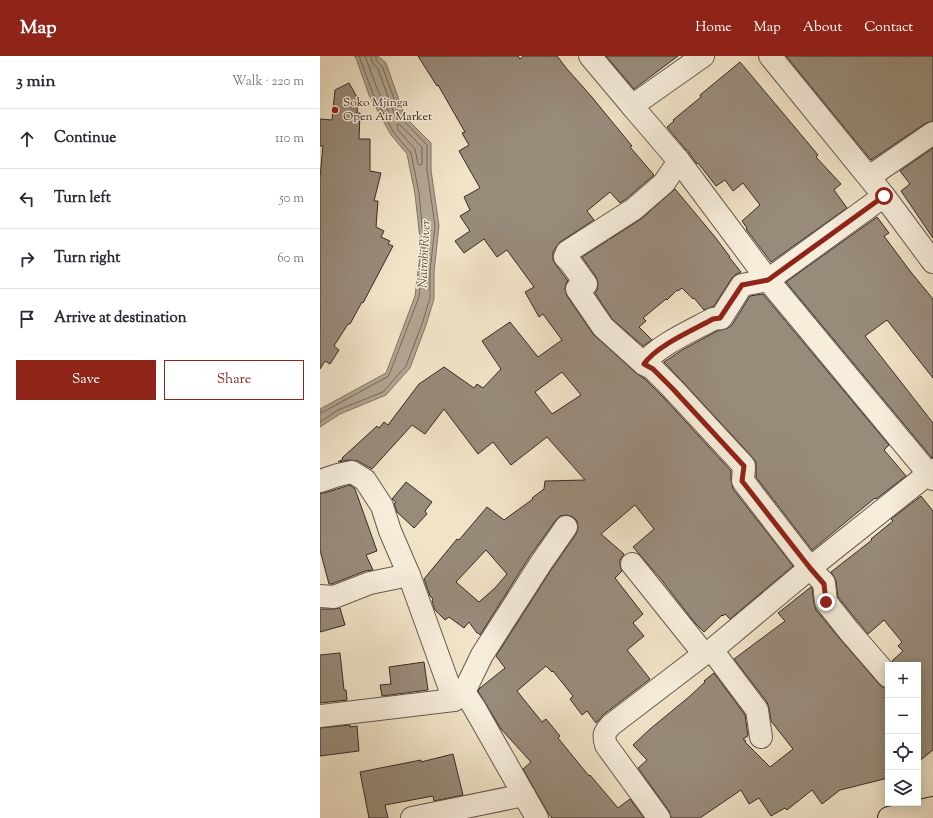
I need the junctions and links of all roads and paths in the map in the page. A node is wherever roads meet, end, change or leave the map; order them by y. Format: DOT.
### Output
graph roads {
  1 [pos="590,56"];
  2 [pos="703,56"];
  3 [pos="770,56"];
  4 [pos="632,106"];
  5 [pos="933,133"];
  6 [pos="679,161"];
  7 [pos="869,177"];
  8 [pos="884,196"];
  9 [pos="933,262"];
  10 [pos="768,280"];
  11 [pos="644,364"];
  12 [pos="932,474"];
  13 [pos="320,481"];
  14 [pos="566,527"];
  15 [pos="632,564"];
  16 [pos="810,568"];
  17 [pos="409,575"];
  18 [pos="320,596"];
  19 [pos="708,652"];
  20 [pos="885,672"];
  21 [pos="459,696"];
  22 [pos="320,716"];
  23 [pos="761,737"];
  24 [pos="524,795"];
  25 [pos="933,808"];
  26 [pos="412,818"];
  27 [pos="537,818"];
  28 [pos="658,818"];
  29 [pos="889,818"];
  1 -- 4 [label="street"];
  2 -- 4 [label="street"];
  3 -- 7 [label="street"];
  4 -- 6 [label="street"];
  5 -- 7 [label="street"];
  6 -- 10 [label="street"];
  6 -- 11 [label="street"];
  7 -- 8 [label="street"];
  8 -- 9 [label="street"];
  8 -- 10 [label="street"];
  10 -- 11 [label="street"];
  10 -- 12 [label="street"];
  11 -- 16 [label="street"];
  12 -- 16 [label="street"];
  13 -- 17 [label="street"];
  14 -- 21 [label="street"];
  15 -- 19 [label="street"];
  16 -- 19 [label="street"];
  16 -- 20 [label="street"];
  17 -- 18 [label="street"];
  17 -- 21 [label="street"];
  19 -- 23 [label="street"];
  19 -- 28 [label="street"];
  21 -- 22 [label="street"];
  21 -- 24 [label="street"];
  24 -- 26 [label="street"];
  24 -- 27 [label="street"];
  25 -- 29 [label="main road"];
}
